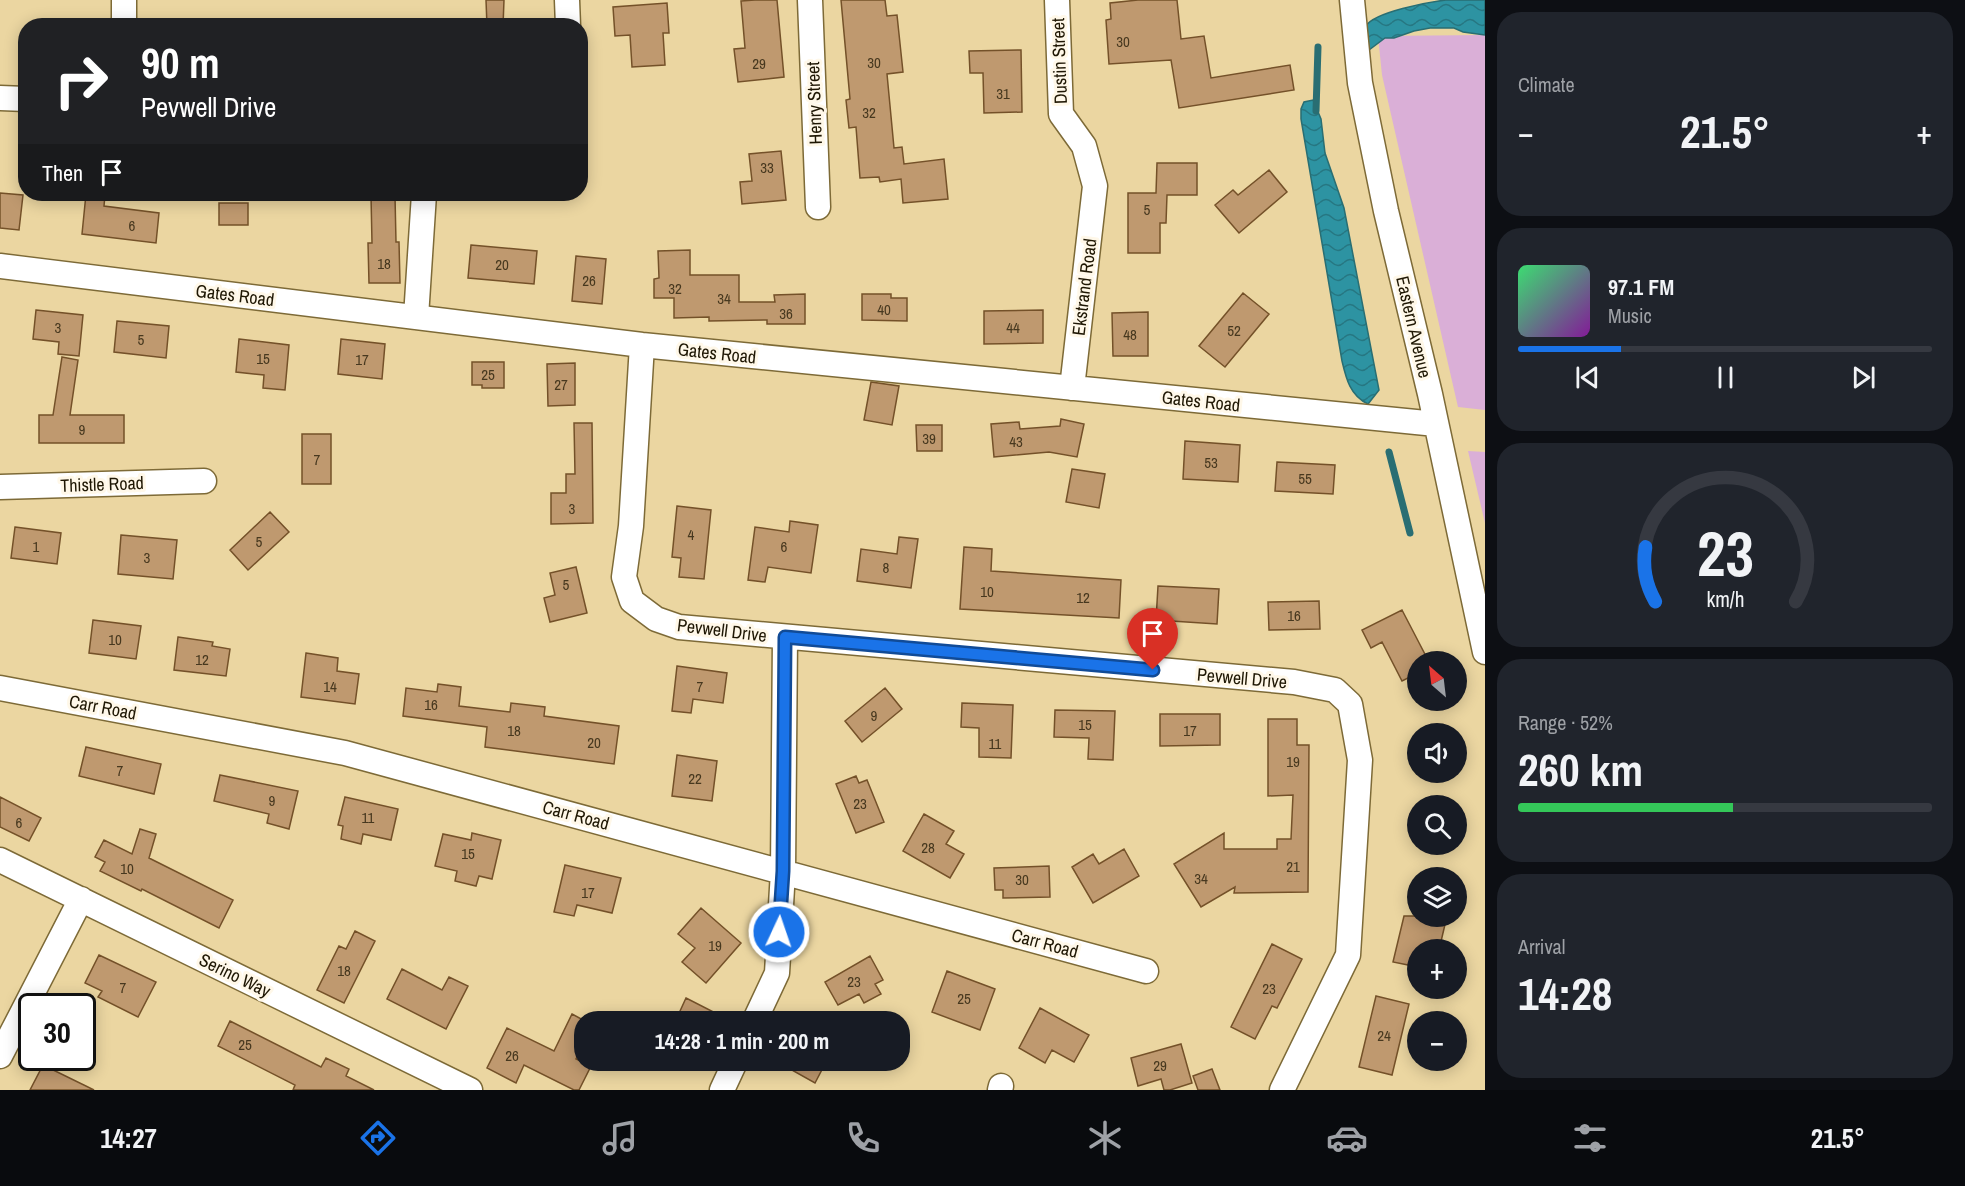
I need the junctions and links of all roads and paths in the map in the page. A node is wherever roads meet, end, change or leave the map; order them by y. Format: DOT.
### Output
graph roads {
  1 [pos="124,0"];
  2 [pos="567,0"];
  3 [pos="810,0"];
  4 [pos="1057,0"];
  5 [pos="1352,0"];
  6 [pos="124,18"];
  7 [pos="568,18"];
  8 [pos="0,98"];
  9 [pos="18,99"];
  10 [pos="1095,186"];
  11 [pos="424,201"];
  12 [pos="818,207"];
  13 [pos="0,266"];
  14 [pos="416,317"];
  15 [pos="642,345"];
  16 [pos="1072,388"];
  17 [pos="1436,424"];
  18 [pos="204,481"];
  19 [pos="0,487"];
  20 [pos="785,637"];
  21 [pos="1485,652"];
  22 [pos="0,688"];
  23 [pos="0,860"];
  24 [pos="783,871"];
  25 [pos="81,899"];
  26 [pos="1146,971"];
  27 [pos="759,1011"];
  28 [pos="0,1056"];
  29 [pos="731,1071"];
  30 [pos="470,1090"];
  31 [pos="722,1090"];
  32 [pos="1282,1090"];
  1 -- 6 [label="street"];
  2 -- 7 [label="street"];
  3 -- 12 [label="street, Henry Street"];
  4 -- 10 [label="street, Dustin Street"];
  5 -- 17 [label="street, Eastern Avenue"];
  8 -- 9 [label="street"];
  10 -- 16 [label="street, Ekstrand Road"];
  11 -- 14 [label="street"];
  13 -- 14 [label="street, Gates Road"];
  14 -- 15 [label="street, Gates Road"];
  15 -- 16 [label="street, Gates Road"];
  15 -- 20 [label="street, Pevwell Drive"];
  16 -- 17 [label="street, Gates Road"];
  17 -- 21 [label="street, Eastern Avenue"];
  18 -- 19 [label="street, Thistle Road"];
  20 -- 24 [label="street"];
  20 -- 32 [label="street, Pevwell Drive"];
  22 -- 24 [label="street, Carr Road"];
  23 -- 25 [label="street, Serino Way"];
  24 -- 26 [label="street, Carr Road"];
  24 -- 27 [label="street"];
  25 -- 28 [label="street"];
  25 -- 30 [label="street, Serino Way"];
  29 -- 31 [label="street"];
}
